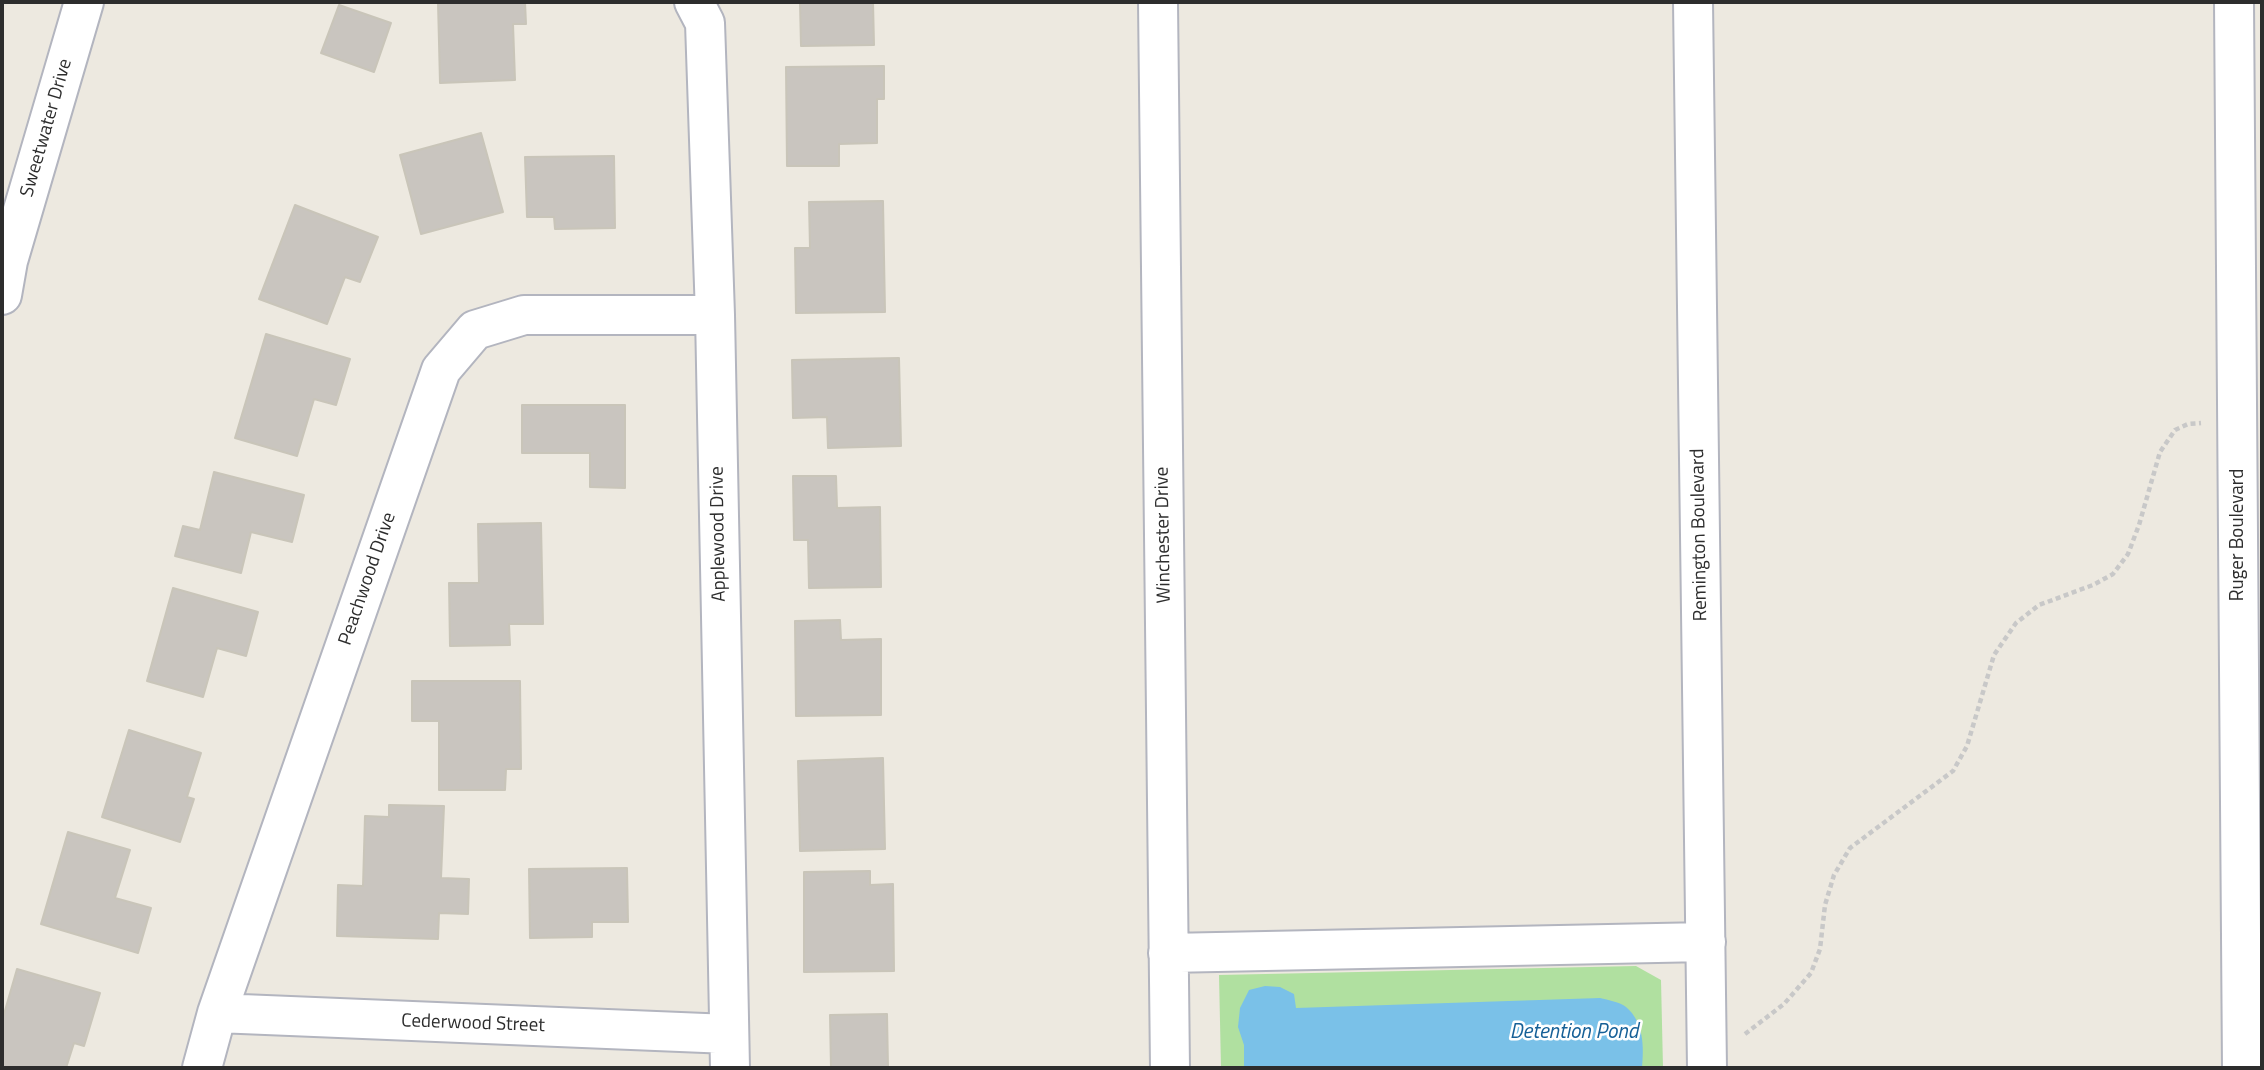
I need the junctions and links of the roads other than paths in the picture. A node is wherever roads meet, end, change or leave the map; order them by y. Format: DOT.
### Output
graph roads {
  1 [pos="83,2"];
  2 [pos="694,2"];
  3 [pos="1157,2"];
  4 [pos="1693,2"];
  5 [pos="2234,2"];
  6 [pos="2,295"];
  7 [pos="715,314"];
  8 [pos="1706,942"];
  9 [pos="1168,953"];
  10 [pos="217,1013"];
  11 [pos="729,1051"];
  12 [pos="1707,1065"];
  13 [pos="202,1068"];
  14 [pos="1170,1068"];
  15 [pos="2242,1068"];
  1 -- 6 [label="street, Sweetwater Drive"];
  2 -- 7 [label="street, Applewood Drive"];
  3 -- 9 [label="street, Winchester Drive"];
  4 -- 8 [label="street, Remington Boulevard"];
  5 -- 15 [label="street, Ruger Boulevard"];
  7 -- 10 [label="street, Peachwood Drive"];
  7 -- 11 [label="street, Applewood Drive"];
  8 -- 9 [label="street"];
  8 -- 12 [label="street, Remington Boulevard"];
  9 -- 14 [label="street, Winchester Drive"];
  10 -- 11 [label="street, Cederwood Street"];
  10 -- 13 [label="street, Peachwood Drive"];
}
